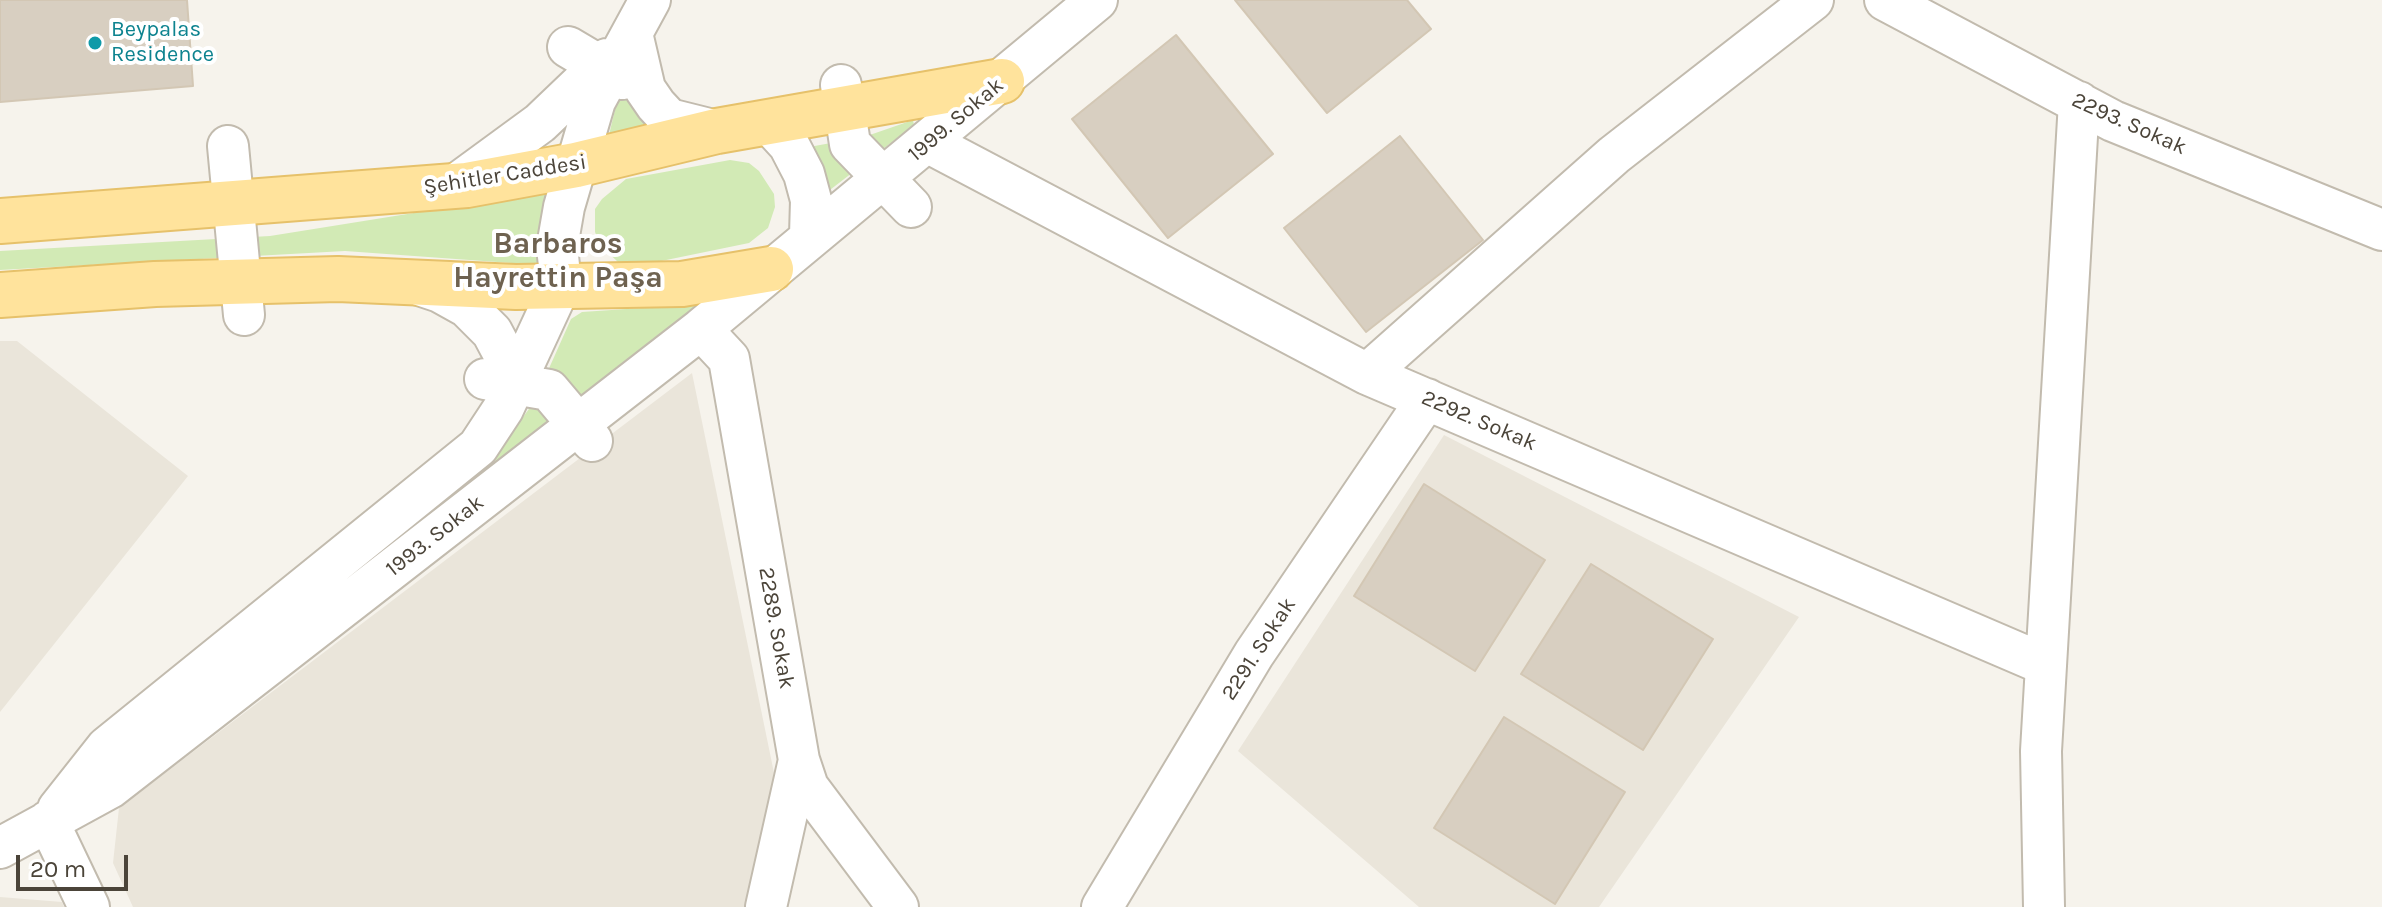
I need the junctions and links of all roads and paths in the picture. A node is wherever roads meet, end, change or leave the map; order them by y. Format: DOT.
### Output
graph roads {
  1 [pos="1097,0"];
  2 [pos="1813,0"];
  3 [pos="1885,0"];
  4 [pos="641,17"];
  5 [pos="617,68"];
  6 [pos="1002,81"];
  7 [pos="842,97"];
  8 [pos="2079,102"];
  9 [pos="767,121"];
  10 [pos="717,131"];
  11 [pos="929,143"];
  12 [pos="228,146"];
  13 [pos="576,165"];
  14 [pos="883,179"];
  15 [pos="454,186"];
  16 [pos="233,203"];
  17 [pos="911,207"];
  18 [pos="0,221"];
  19 [pos="2382,230"];
  20 [pos="810,235"];
  21 [pos="771,269"];
  22 [pos="411,283"];
  23 [pos="561,284"];
  24 [pos="0,295"];
  25 [pos="242,298"];
  26 [pos="701,329"];
  27 [pos="1367,374"];
  28 [pos="505,381"];
  29 [pos="1427,399"];
  30 [pos="585,433"];
  31 [pos="2046,665"];
  32 [pos="799,760"];
  33 [pos="48,821"];
  34 [pos="0,848"];
  35 [pos="89,907"];
  36 [pos="766,907"];
  37 [pos="898,907"];
  38 [pos="1102,907"];
  39 [pos="2044,907"];
  1 -- 6 [label="street, 1999. Sokak"];
  2 -- 27 [label="street"];
  3 -- 8 [label="street, 2293. Sokak"];
  4 -- 5 [label="street"];
  5 -- 10 [label="street"];
  5 -- 13 [label="street"];
  5 -- 15 [label="street"];
  6 -- 7 [label="main road, Şehitler Caddesi"];
  6 -- 11 [label="street, 1999. Sokak"];
  7 -- 9 [label="main road, Şehitler Caddesi"];
  7 -- 14 [label="street"];
  8 -- 19 [label="street, 2293. Sokak"];
  8 -- 31 [label="street"];
  9 -- 10 [label="main road, Şehitler Caddesi"];
  9 -- 20 [label="street"];
  10 -- 13 [label="main road, Şehitler Caddesi"];
  11 -- 14 [label="street, 1999. Sokak"];
  11 -- 27 [label="street, 2292. Sokak"];
  12 -- 16 [label="street"];
  13 -- 15 [label="main road, Şehitler Caddesi"];
  13 -- 23 [label="street"];
  14 -- 17 [label="street"];
  14 -- 20 [label="street, 1999. Sokak"];
  15 -- 16 [label="main road, Şehitler Caddesi"];
  16 -- 18 [label="main road, Şehitler Caddesi"];
  16 -- 25 [label="street"];
  20 -- 21 [label="street, 1993. Sokak"];
  21 -- 23 [label="main road"];
  21 -- 26 [label="street, 1993. Sokak"];
  22 -- 23 [label="main road"];
  22 -- 25 [label="main road"];
  22 -- 28 [label="street"];
  23 -- 28 [label="street, 1993. Sokak"];
  24 -- 25 [label="main road"];
  26 -- 30 [label="street, 1993. Sokak"];
  26 -- 32 [label="street, 2289. Sokak"];
  27 -- 29 [label="street, 2292. Sokak"];
  28 -- 30 [label="street"];
  28 -- 33 [label="street, 1993. Sokak"];
  29 -- 31 [label="street, 2292. Sokak"];
  29 -- 38 [label="street, 2291. Sokak"];
  30 -- 33 [label="street, 1993. Sokak"];
  31 -- 39 [label="street"];
  32 -- 36 [label="street"];
  32 -- 37 [label="street, 2289. Sokak"];
  33 -- 34 [label="street, 1993. Sokak"];
  33 -- 35 [label="street"];
}
